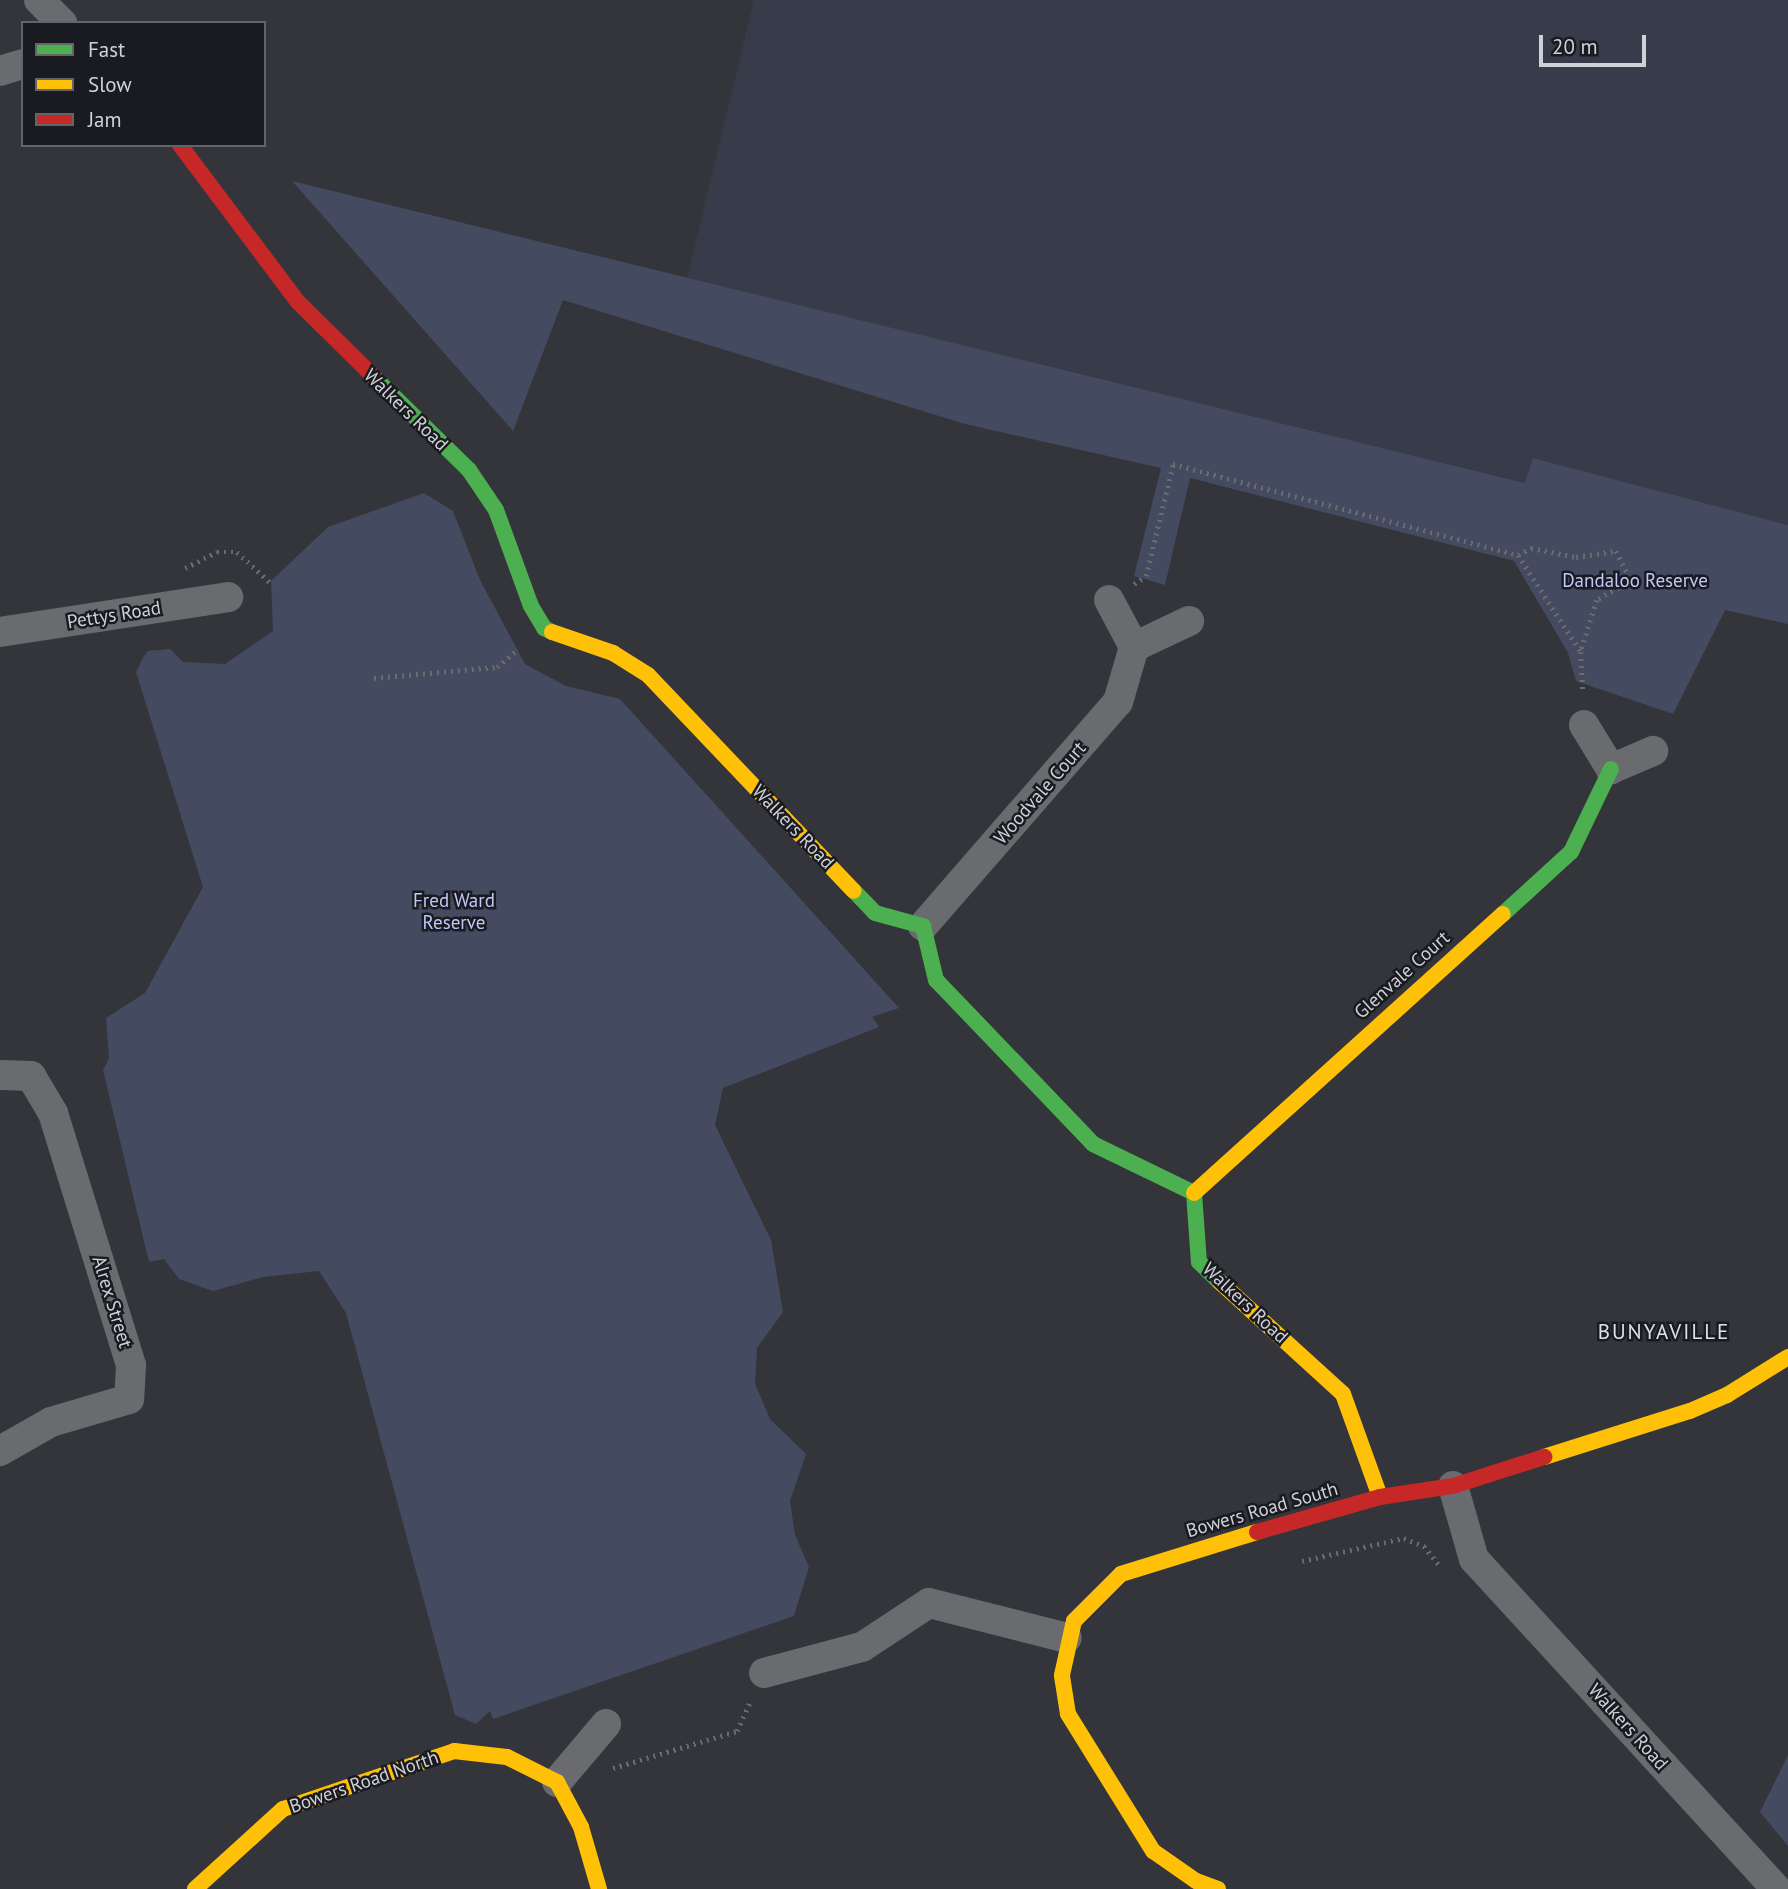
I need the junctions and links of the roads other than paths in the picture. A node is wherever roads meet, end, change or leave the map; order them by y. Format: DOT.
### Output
graph roads {
  1 [pos="39,0"];
  2 [pos="60,21"];
  3 [pos="21,65"];
  4 [pos="0,71"];
  5 [pos="182,147"];
  6 [pos="228,597"];
  7 [pos="1109,600"];
  8 [pos="1189,621"];
  9 [pos="0,632"];
  10 [pos="1134,647"];
  11 [pos="1584,725"];
  12 [pos="1653,751"];
  13 [pos="1611,769"];
  14 [pos="923,926"];
  15 [pos="0,1075"];
  16 [pos="1194,1193"];
  17 [pos="1788,1357"];
  18 [pos="0,1451"];
  19 [pos="1453,1486"];
  20 [pos="1380,1497"];
  21 [pos="1067,1637"];
  22 [pos="764,1673"];
  23 [pos="606,1724"];
  24 [pos="565,1773"];
  25 [pos="195,1889"];
  26 [pos="599,1889"];
  27 [pos="1218,1889"];
  28 [pos="1776,1889"];
  1 -- 2 [label="street"];
  3 -- 4 [label="street"];
  5 -- 14 [label="street, Walkers Road"];
  6 -- 9 [label="street, Pettys Road"];
  7 -- 10 [label="street"];
  8 -- 10 [label="street"];
  10 -- 14 [label="street, Woodvale Court"];
  11 -- 13 [label="street"];
  12 -- 13 [label="street"];
  13 -- 16 [label="street, Glenvale Court"];
  14 -- 16 [label="street"];
  15 -- 18 [label="street, Alrex Street"];
  16 -- 20 [label="street, Walkers Road"];
  17 -- 19 [label="street, Bowers Road South"];
  19 -- 20 [label="street, Bowers Road South"];
  19 -- 28 [label="street, Walkers Road"];
  20 -- 21 [label="street, Bowers Road South"];
  21 -- 22 [label="street"];
  21 -- 27 [label="street, Bowers Road South"];
  23 -- 24 [label="street"];
  24 -- 25 [label="street, Bowers Road North"];
  24 -- 26 [label="street"];
}
